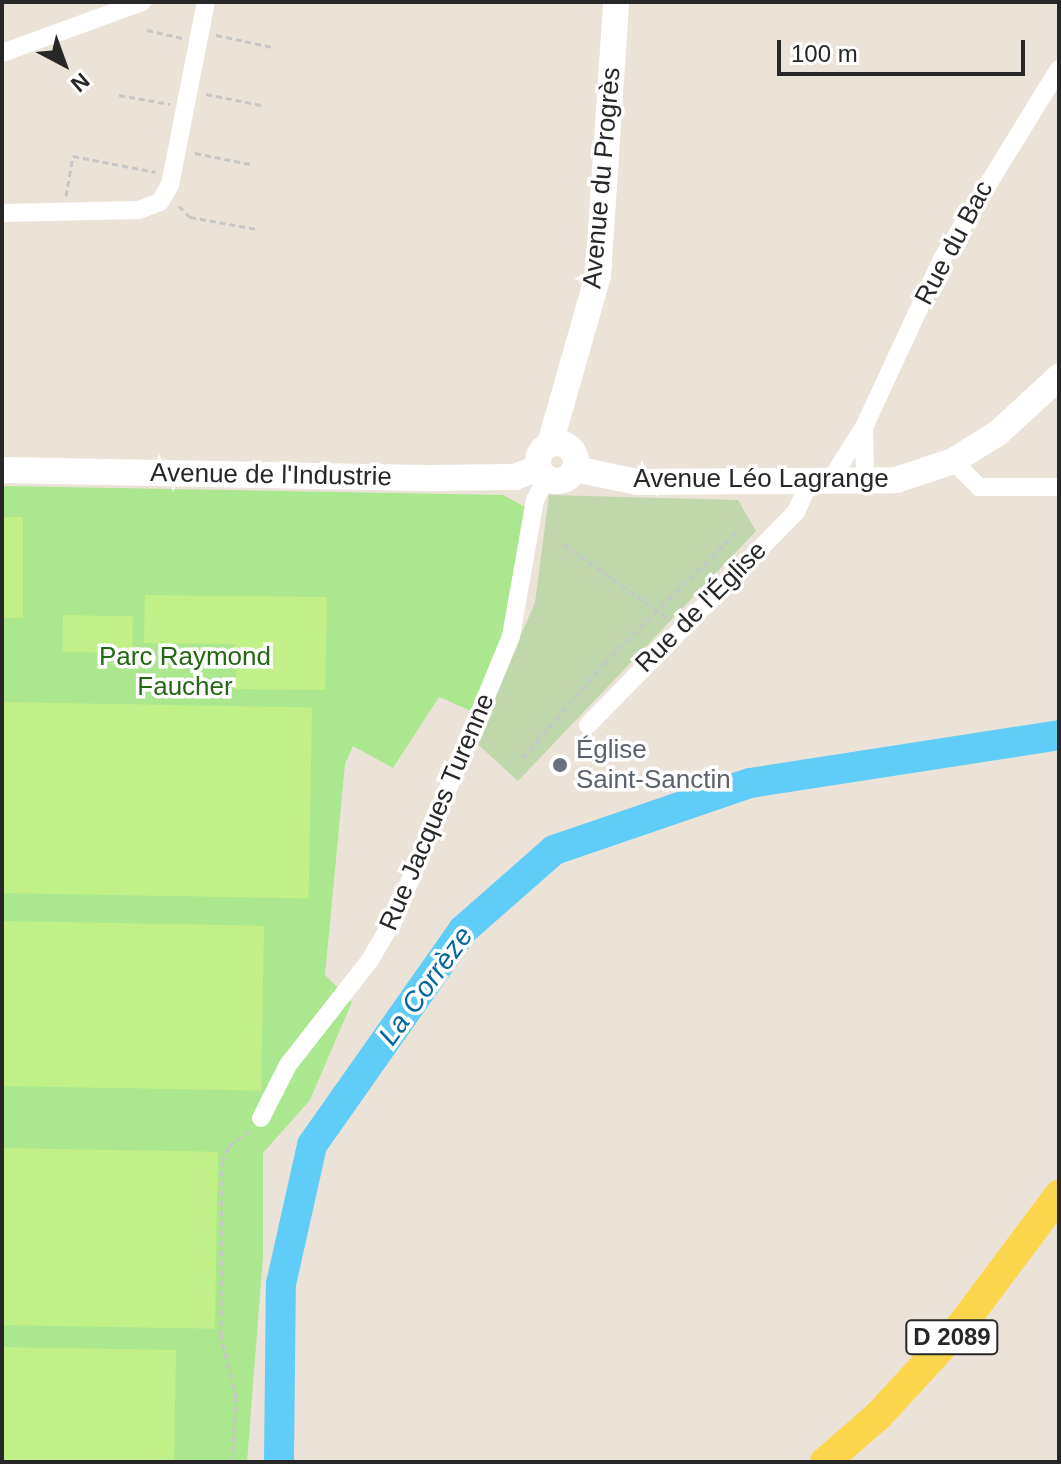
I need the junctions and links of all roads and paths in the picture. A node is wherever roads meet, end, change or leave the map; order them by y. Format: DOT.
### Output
graph roads {
  1 [pos="142,2"];
  2 [pos="206,2"];
  3 [pos="616,2"];
  4 [pos="147,30"];
  5 [pos="199,36"];
  6 [pos="272,47"];
  7 [pos="2,53"];
  8 [pos="1059,69"];
  9 [pos="119,95"];
  10 [pos="187,99"];
  11 [pos="261,105"];
  12 [pos="177,149"];
  13 [pos="250,164"];
  14 [pos="168,184"];
  15 [pos="64,212"];
  16 [pos="2,213"];
  17 [pos="257,229"];
  18 [pos="1059,377"];
  19 [pos="864,427"];
  20 [pos="953,461"];
  21 [pos="545,463"];
  22 [pos="575,469"];
  23 [pos="2,470"];
  24 [pos="865,481"];
  25 [pos="818,484"];
  26 [pos="1059,487"];
  27 [pos="739,530"];
  28 [pos="564,544"];
  29 [pos="656,610"];
  30 [pos="678,629"];
  31 [pos="588,725"];
  32 [pos="523,758"];
  33 [pos="261,1118"];
  34 [pos="1059,1195"];
  35 [pos="232,1462"];
  36 [pos="825,1462"];
  1 -- 7 [label="street"];
  2 -- 5 [label="street"];
  3 -- 21 [label="main road, Avenue du Progrès"];
  4 -- 5 [label="path"];
  5 -- 6 [label="path"];
  5 -- 10 [label="street"];
  8 -- 19 [label="street, Rue du Bac"];
  9 -- 10 [label="path"];
  10 -- 11 [label="path"];
  10 -- 12 [label="street"];
  12 -- 13 [label="path"];
  12 -- 14 [label="street"];
  14 -- 15 [label="street"];
  14 -- 15 [label="path"];
  14 -- 17 [label="path"];
  15 -- 16 [label="street"];
  18 -- 20 [label="main road, Avenue Léo Lagrange"];
  19 -- 24 [label="street, Rue du Bac"];
  19 -- 25 [label="street, Rue du Bac"];
  20 -- 24 [label="main road, Avenue Léo Lagrange"];
  20 -- 26 [label="street"];
  21 -- 22 [label="main road, Avenue de l'Industrie"];
  21 -- 23 [label="main road, Avenue de l'Industrie"];
  21 -- 33 [label="street, Rue Jacques Turenne"];
  22 -- 25 [label="main road, Avenue Léo Lagrange"];
  24 -- 25 [label="main road, Avenue Léo Lagrange"];
  25 -- 30 [label="street, Rue de l'Église"];
  27 -- 29 [label="path"];
  28 -- 29 [label="path"];
  29 -- 30 [label="path"];
  29 -- 32 [label="path"];
  30 -- 31 [label="street, Rue de l'Église"];
  33 -- 35 [label="path"];
  34 -- 36 [label="main road, D 2089"];
}
